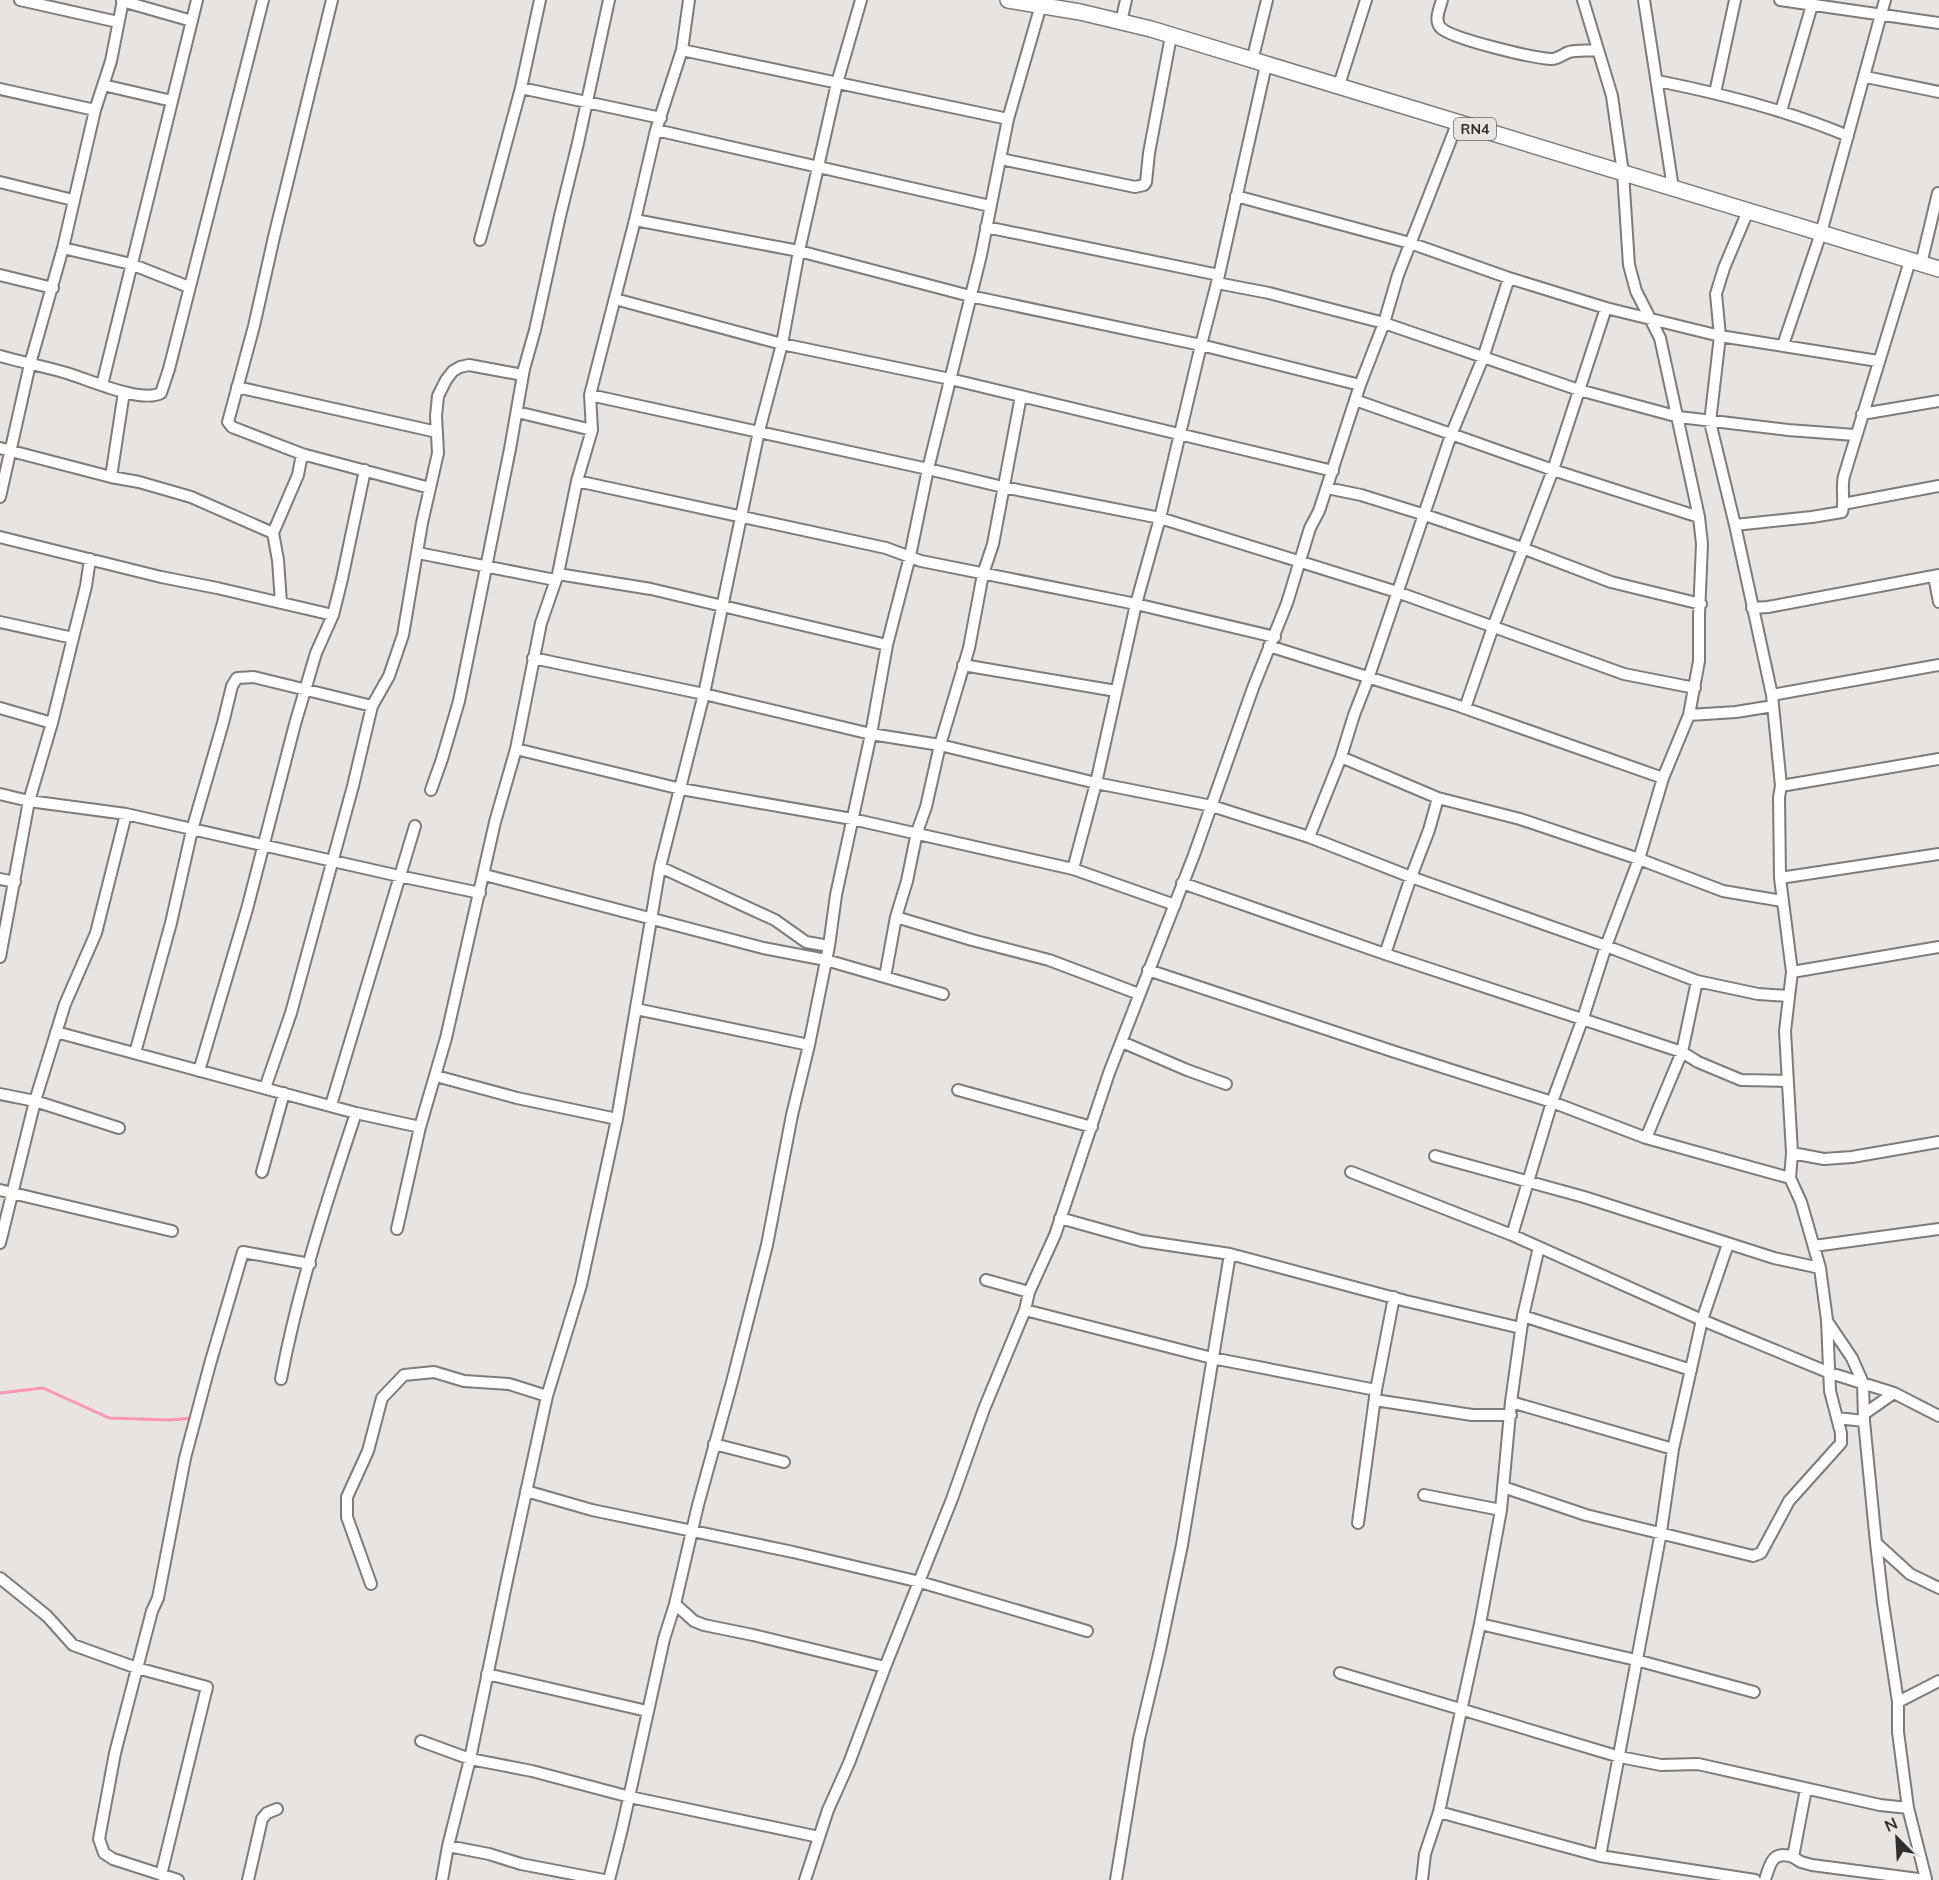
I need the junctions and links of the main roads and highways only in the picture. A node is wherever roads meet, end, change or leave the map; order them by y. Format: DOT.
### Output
graph roads {
  1 [pos="1008,0"];
  2 [pos="1939,269"];
  1 -- 2 [label="highway, RN4"];
}
